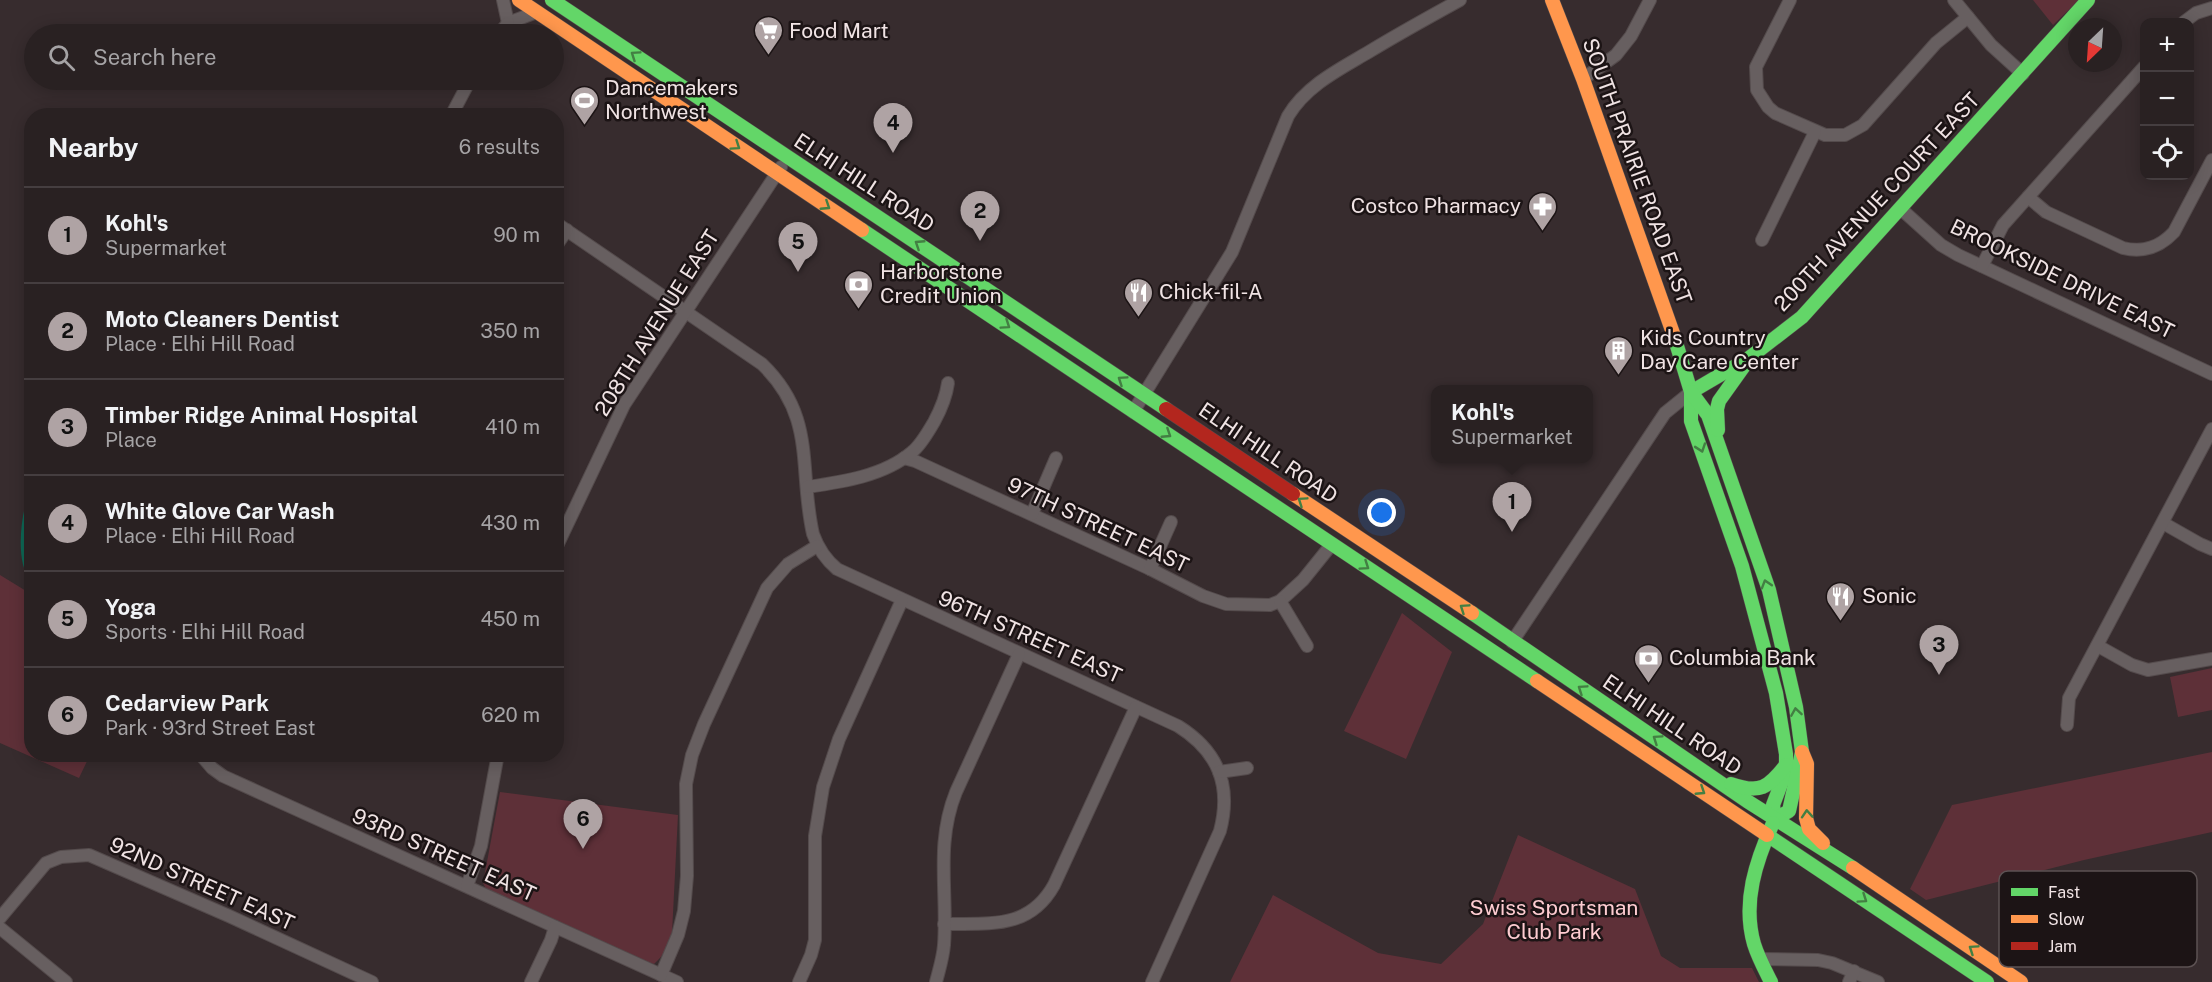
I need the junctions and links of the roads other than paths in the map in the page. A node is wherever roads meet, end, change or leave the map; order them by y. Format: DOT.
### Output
graph roads {
  1 [pos="503,0"];
  2 [pos="519,0"];
  3 [pos="552,0"];
  4 [pos="1460,0"];
  5 [pos="1552,0"];
  6 [pos="1650,0"];
  7 [pos="1790,0"];
  8 [pos="1954,0"];
  9 [pos="2088,0"];
  10 [pos="2210,9"];
  11 [pos="537,12"];
  12 [pos="1968,17"];
  13 [pos="2189,18"];
  14 [pos="508,23"];
  15 [pos="555,24"];
  16 [pos="564,30"];
  17 [pos="2140,72"];
  18 [pos="2023,74"];
  19 [pos="1583,79"];
  20 [pos="465,90"];
  21 [pos="455,108"];
  22 [pos="1815,132"];
  23 [pos="788,158"];
  24 [pos="2212,160"];
  25 [pos="777,174"];
  26 [pos="2028,197"];
  27 [pos="1901,209"];
  28 [pos="564,228"];
  29 [pos="1762,240"];
  30 [pos="1982,266"];
  31 [pos="686,311"];
  32 [pos="1751,357"];
  33 [pos="2212,374"];
  34 [pos="948,383"];
  35 [pos="1690,392"];
  36 [pos="1143,394"];
  37 [pos="1133,412"];
  38 [pos="2212,429"];
  39 [pos="1718,443"];
  40 [pos="904,458"];
  41 [pos="1056,458"];
  42 [pos="807,487"];
  43 [pos="1032,514"];
  44 [pos="1171,522"];
  45 [pos="2163,524"];
  46 [pos="564,531"];
  47 [pos="1332,543"];
  48 [pos="817,546"];
  49 [pos="2212,549"];
  50 [pos="1150,569"];
  51 [pos="902,600"];
  52 [pos="1280,601"];
  53 [pos="1512,642"];
  54 [pos="1307,646"];
  55 [pos="2098,646"];
  56 [pos="1019,654"];
  57 [pos="2212,659"];
  58 [pos="1136,707"];
  59 [pos="2067,725"];
  60 [pos="1802,752"];
  61 [pos="1688,760"];
  62 [pos="207,762"];
  63 [pos="497,762"];
  64 [pos="1786,765"];
  65 [pos="1247,768"];
  66 [pos="1219,772"];
  67 [pos="1775,819"];
  68 [pos="1767,835"];
  69 [pos="1857,871"];
  70 [pos="467,886"];
  71 [pos="0,918"];
  72 [pos="944,924"];
  73 [pos="555,927"];
  74 [pos="0,928"];
  75 [pos="1760,959"];
  76 [pos="661,975"];
  77 [pos="1851,976"];
  78 [pos="66,982"];
  79 [pos="372,982"];
  80 [pos="531,982"];
  81 [pos="677,982"];
  82 [pos="799,982"];
  83 [pos="936,982"];
  84 [pos="1152,982"];
  85 [pos="1771,982"];
  86 [pos="1878,982"];
  87 [pos="1987,982"];
  88 [pos="2021,982"];
  1 -- 14 [label="street"];
  2 -- 11 [label="main road, ELHI HILL ROAD"];
  23 -- 3 [label="main road, ELHI HILL ROAD, one-way"];
  4 -- 36 [label="street"];
  5 -- 19 [label="main road, SOUTH PRAIRIE ROAD EAST"];
  6 -- 19 [label="street"];
  7 -- 22 [label="street"];
  8 -- 12 [label="street"];
  9 -- 18 [label="main road, 200TH AVENUE COURT EAST"];
  10 -- 13 [label="street"];
  11 -- 14 [label="street"];
  11 -- 15 [label="main road, ELHI HILL ROAD, one-way"];
  12 -- 18 [label="street"];
  12 -- 22 [label="street"];
  16 -- 25 [label="main road, ELHI HILL ROAD, one-way"];
  17 -- 26 [label="street"];
  18 -- 27 [label="main road, 200TH AVENUE COURT EAST"];
  19 -- 35 [label="main road, SOUTH PRAIRIE ROAD EAST"];
  20 -- 21 [label="street"];
  22 -- 29 [label="street"];
  23 -- 25 [label="street, 208TH AVENUE EAST"];
  36 -- 23 [label="main road, ELHI HILL ROAD, one-way"];
  24 -- 26 [label="street"];
  25 -- 31 [label="street, 208TH AVENUE EAST"];
  25 -- 37 [label="main road, ELHI HILL ROAD, one-way"];
  26 -- 30 [label="street"];
  27 -- 30 [label="street, BROOKSIDE DRIVE EAST"];
  27 -- 32 [label="main road, 200TH AVENUE COURT EAST"];
  28 -- 31 [label="street"];
  30 -- 33 [label="street, BROOKSIDE DRIVE EAST"];
  31 -- 42 [label="street"];
  31 -- 46 [label="street, 208TH AVENUE EAST"];
  32 -- 35 [label="main road, 200TH AVENUE COURT EAST"];
  32 -- 39 [label="main road"];
  34 -- 40 [label="street"];
  35 -- 39 [label="main road, SOUTH PRAIRIE ROAD EAST"];
  35 -- 53 [label="street, 200TH AVENUE COURT EAST"];
  35 -- 64 [label="main road, SOUTH PRAIRIE ROAD EAST, one-way"];
  36 -- 37 [label="street"];
  53 -- 36 [label="main road, ELHI HILL ROAD, one-way"];
  37 -- 47 [label="main road, ELHI HILL ROAD, one-way"];
  38 -- 45 [label="street"];
  60 -- 39 [label="main road, SOUTH PRAIRIE ROAD EAST, one-way"];
  40 -- 42 [label="street"];
  40 -- 43 [label="street, 97TH STREET EAST"];
  41 -- 43 [label="street"];
  42 -- 48 [label="street"];
  43 -- 50 [label="street, 97TH STREET EAST"];
  44 -- 50 [label="street"];
  45 -- 49 [label="street"];
  45 -- 55 [label="street"];
  47 -- 52 [label="street"];
  47 -- 68 [label="main road, ELHI HILL ROAD, one-way"];
  48 -- 51 [label="street, 96TH STREET EAST"];
  48 -- 76 [label="street"];
  50 -- 52 [label="street, 97TH STREET EAST"];
  51 -- 56 [label="street, 96TH STREET EAST"];
  51 -- 82 [label="street"];
  52 -- 54 [label="street"];
  61 -- 53 [label="main road, ELHI HILL ROAD, one-way"];
  55 -- 57 [label="street"];
  55 -- 59 [label="street"];
  56 -- 58 [label="street, 96TH STREET EAST"];
  56 -- 72 [label="street"];
  58 -- 66 [label="street, 96TH STREET EAST"];
  58 -- 72 [label="street"];
  60 -- 67 [label="main road, SOUTH PRAIRIE ROAD EAST"];
  69 -- 60 [label="main road, one-way"];
  61 -- 64 [label="main road"];
  61 -- 67 [label="main road, ELHI HILL ROAD"];
  62 -- 70 [label="street, 93RD STREET EAST"];
  63 -- 70 [label="street"];
  64 -- 67 [label="main road, SOUTH PRAIRIE ROAD EAST"];
  65 -- 66 [label="street"];
  66 -- 84 [label="street"];
  67 -- 68 [label="main road"];
  67 -- 69 [label="main road, ELHI HILL ROAD"];
  68 -- 75 [label="main road"];
  68 -- 87 [label="main road, ELHI HILL ROAD, one-way"];
  88 -- 69 [label="main road, ELHI HILL ROAD, one-way"];
  70 -- 73 [label="street, 93RD STREET EAST"];
  71 -- 79 [label="street, 92ND STREET EAST"];
  72 -- 83 [label="street"];
  73 -- 76 [label="street, 93RD STREET EAST"];
  73 -- 80 [label="street"];
  74 -- 78 [label="street"];
  75 -- 77 [label="street"];
  75 -- 85 [label="main road"];
  76 -- 81 [label="street, 93RD STREET EAST"];
  77 -- 86 [label="street"];
}
